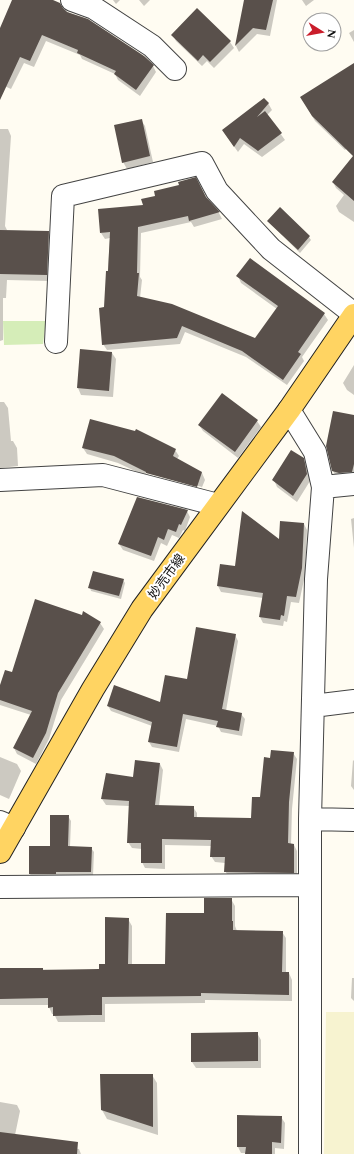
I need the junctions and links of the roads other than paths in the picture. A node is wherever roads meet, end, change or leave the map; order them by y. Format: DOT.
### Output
graph roads {
  1 [pos="72,0"];
  2 [pos="175,69"];
  3 [pos="354,314"];
  4 [pos="56,342"];
  5 [pos="289,410"];
  6 [pos="0,480"];
  7 [pos="354,484"];
  8 [pos="322,487"];
  9 [pos="218,505"];
  10 [pos="354,701"];
  11 [pos="313,706"];
  12 [pos="310,819"];
  13 [pos="354,820"];
  14 [pos="7,825"];
  15 [pos="0,852"];
  16 [pos="310,885"];
  17 [pos="0,887"];
  18 [pos="310,1154"];
  1 -- 2 [label="street"];
  3 -- 4 [label="street"];
  3 -- 5 [label="main road, 妙売市線"];
  5 -- 8 [label="street"];
  5 -- 9 [label="main road, 妙売市線"];
  6 -- 9 [label="street"];
  7 -- 8 [label="street"];
  8 -- 11 [label="street"];
  9 -- 14 [label="main road, 妙売市線"];
  10 -- 11 [label="street"];
  11 -- 12 [label="street"];
  12 -- 13 [label="street"];
  12 -- 16 [label="street"];
  14 -- 15 [label="main road, 妙売市線"];
  16 -- 17 [label="street"];
  16 -- 18 [label="street"];
}
